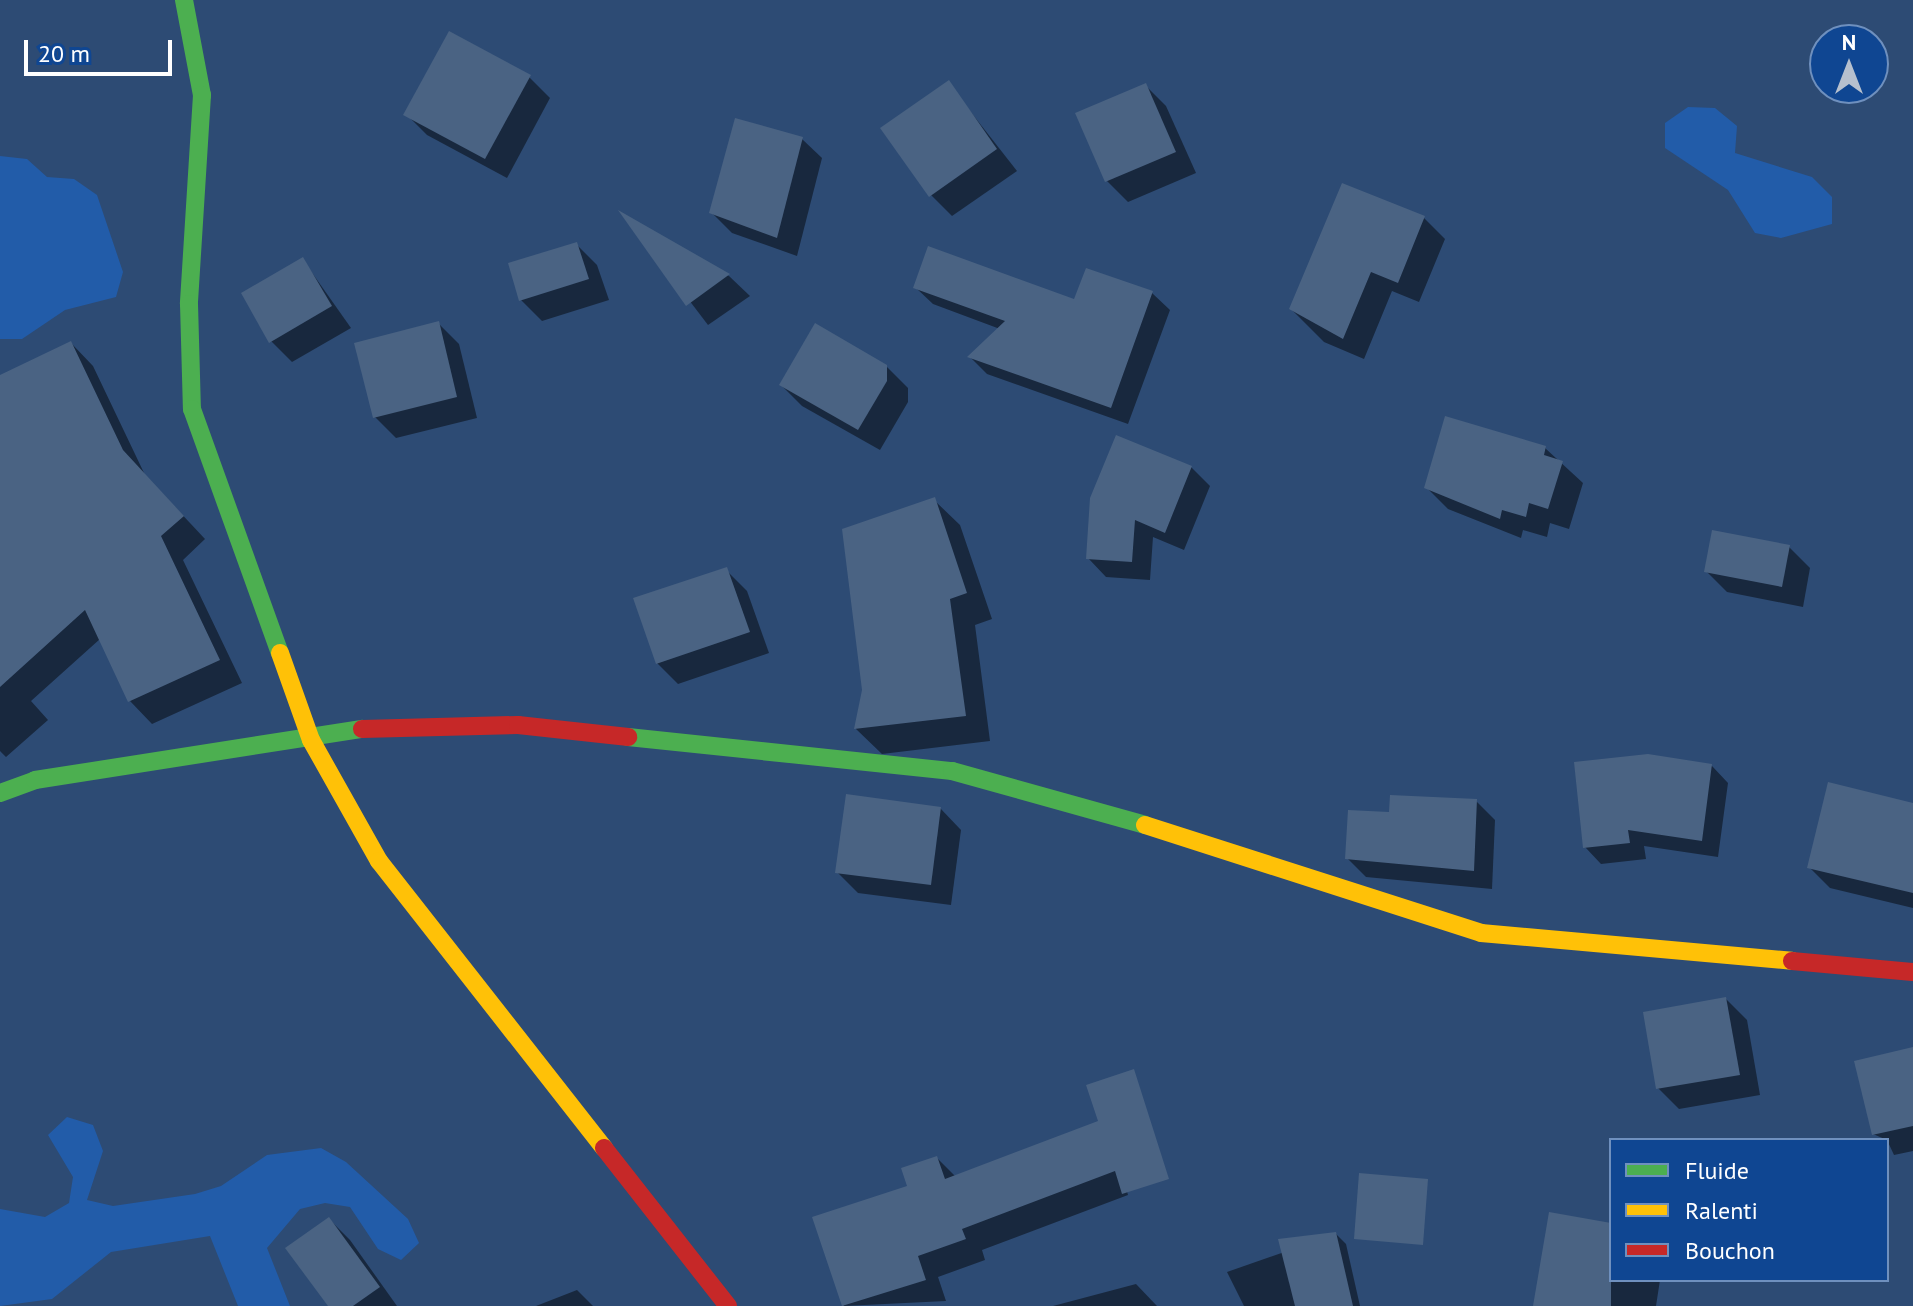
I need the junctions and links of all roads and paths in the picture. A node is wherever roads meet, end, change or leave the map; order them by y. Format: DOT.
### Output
graph roads {
  1 [pos="184,0"];
  2 [pos="311,740"];
  3 [pos="0,793"];
  4 [pos="1913,972"];
  5 [pos="728,1306"];
  1 -- 2 [label="street"];
  2 -- 3 [label="street"];
  2 -- 4 [label="street"];
  2 -- 5 [label="street"];
}
